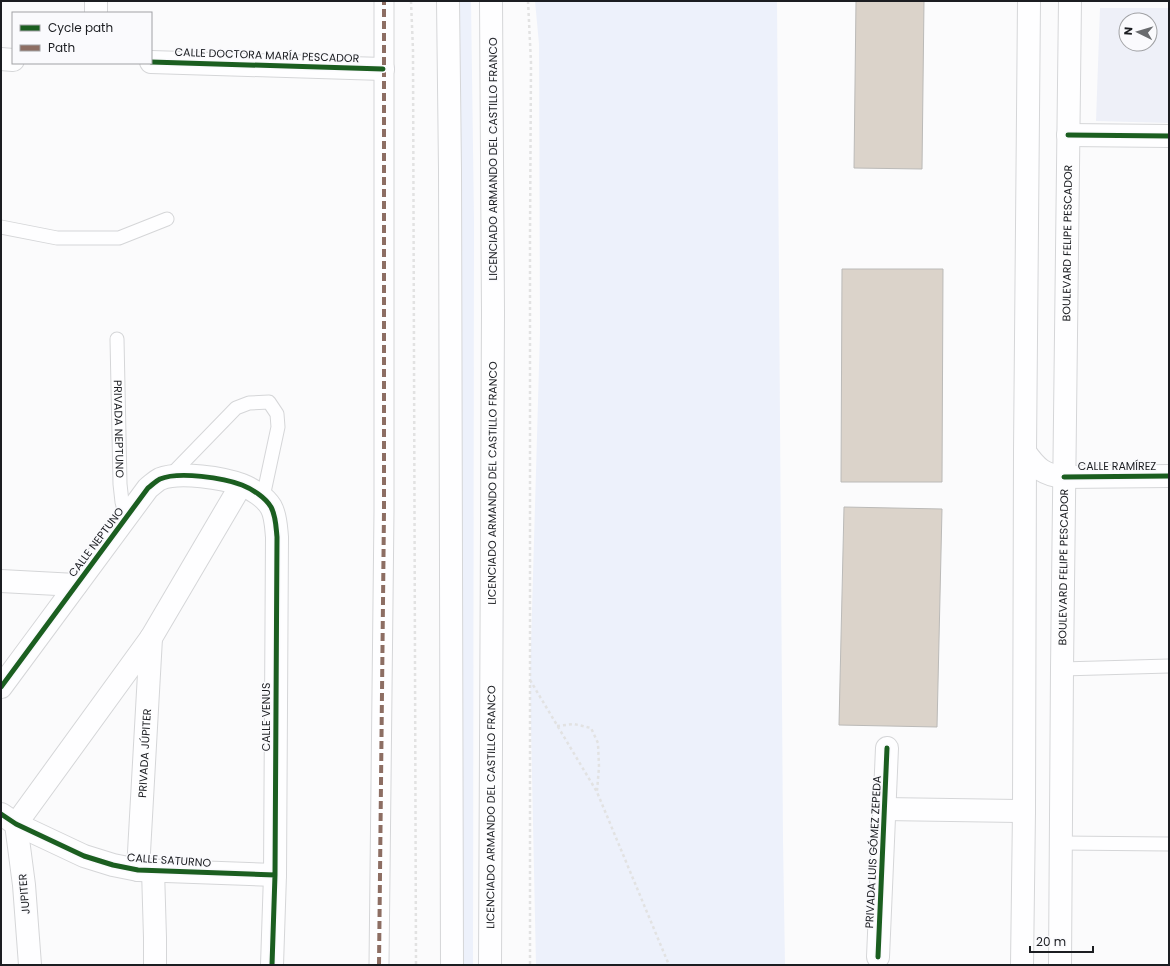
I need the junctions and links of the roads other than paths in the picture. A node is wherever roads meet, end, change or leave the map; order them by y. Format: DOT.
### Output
graph roads {
  1 [pos="96,1"];
  2 [pos="384,1"];
  3 [pos="448,1"];
  4 [pos="491,1"];
  5 [pos="1029,1"];
  6 [pos="1070,1"];
  7 [pos="96,12"];
  8 [pos="1,59"];
  9 [pos="12,60"];
  10 [pos="152,62"];
  11 [pos="383,69"];
  12 [pos="1068,136"];
  13 [pos="1169,136"];
  14 [pos="167,219"];
  15 [pos="1,227"];
  16 [pos="117,339"];
  17 [pos="1025,452"];
  18 [pos="170,476"];
  19 [pos="1064,476"];
  20 [pos="1169,476"];
  21 [pos="242,485"];
  22 [pos="262,497"];
  23 [pos="126,518"];
  24 [pos="1,581"];
  25 [pos="76,586"];
  26 [pos="151,638"];
  27 [pos="1169,666"];
  28 [pos="1062,669"];
  29 [pos="1,687"];
  30 [pos="887,748"];
  31 [pos="884,809"];
  32 [pos="1024,811"];
  33 [pos="9,819"];
  34 [pos="1061,843"];
  35 [pos="1169,844"];
  36 [pos="145,870"];
  37 [pos="274,875"];
  38 [pos="878,957"];
  39 [pos="30,965"];
  40 [pos="155,965"];
  41 [pos="272,965"];
  42 [pos="379,965"];
  43 [pos="452,965"];
  44 [pos="490,965"];
  45 [pos="1022,965"];
  46 [pos="1060,965"];
  1 -- 7 [label="main road"];
  2 -- 11 [label="street"];
  3 -- 43 [label="main road"];
  4 -- 44 [label="main road, LICENCIADO ARMANDO DEL CASTILLO FRANCO"];
  5 -- 17 [label="main road"];
  6 -- 12 [label="main road, BOULEVARD FELIPE PESCADOR"];
  8 -- 9 [label="main road"];
  10 -- 11 [label="main road, CALLE DOCTORA MARÍA PESCADOR"];
  11 -- 42 [label="street"];
  12 -- 13 [label="main road"];
  12 -- 19 [label="main road, BOULEVARD FELIPE PESCADOR"];
  14 -- 15 [label="lane"];
  16 -- 23 [label="lane, PRIVADA NEPTUNO"];
  17 -- 19 [label="main road, CALLE RAMÍREZ"];
  17 -- 32 [label="main road"];
  18 -- 21 [label="main road, CALLE NEPTUNO"];
  18 -- 22 [label="lane"];
  18 -- 23 [label="main road, CALLE NEPTUNO"];
  19 -- 20 [label="main road, CALLE RAMÍREZ"];
  19 -- 28 [label="main road, BOULEVARD FELIPE PESCADOR"];
  21 -- 22 [label="main road, CALLE VENUS"];
  21 -- 26 [label="main road, PRIVADA JÚPITER"];
  22 -- 37 [label="main road, CALLE VENUS"];
  23 -- 25 [label="main road, CALLE NEPTUNO"];
  24 -- 25 [label="main road"];
  25 -- 29 [label="main road, CALLE NEPTUNO"];
  26 -- 33 [label="main road, PRIVADA JÚPITER"];
  26 -- 36 [label="main road, PRIVADA JÚPITER"];
  27 -- 28 [label="lane"];
  28 -- 34 [label="main road, BOULEVARD FELIPE PESCADOR"];
  30 -- 31 [label="main road, PRIVADA LUIS GÓMEZ ZEPEDA"];
  31 -- 32 [label="main road, PRIVADA LUIS GÓMEZ ZEPEDA"];
  31 -- 38 [label="main road, PRIVADA LUIS GÓMEZ ZEPEDA"];
  32 -- 45 [label="main road"];
  33 -- 36 [label="main road, CALLE SATURNO"];
  33 -- 39 [label="main road, JUPITER"];
  34 -- 35 [label="lane"];
  34 -- 46 [label="main road, BOULEVARD FELIPE PESCADOR"];
  36 -- 37 [label="main road, CALLE SATURNO"];
  36 -- 40 [label="main road, PRIVADA JÚPITER"];
  37 -- 41 [label="main road, CALLE VENUS"];
}
